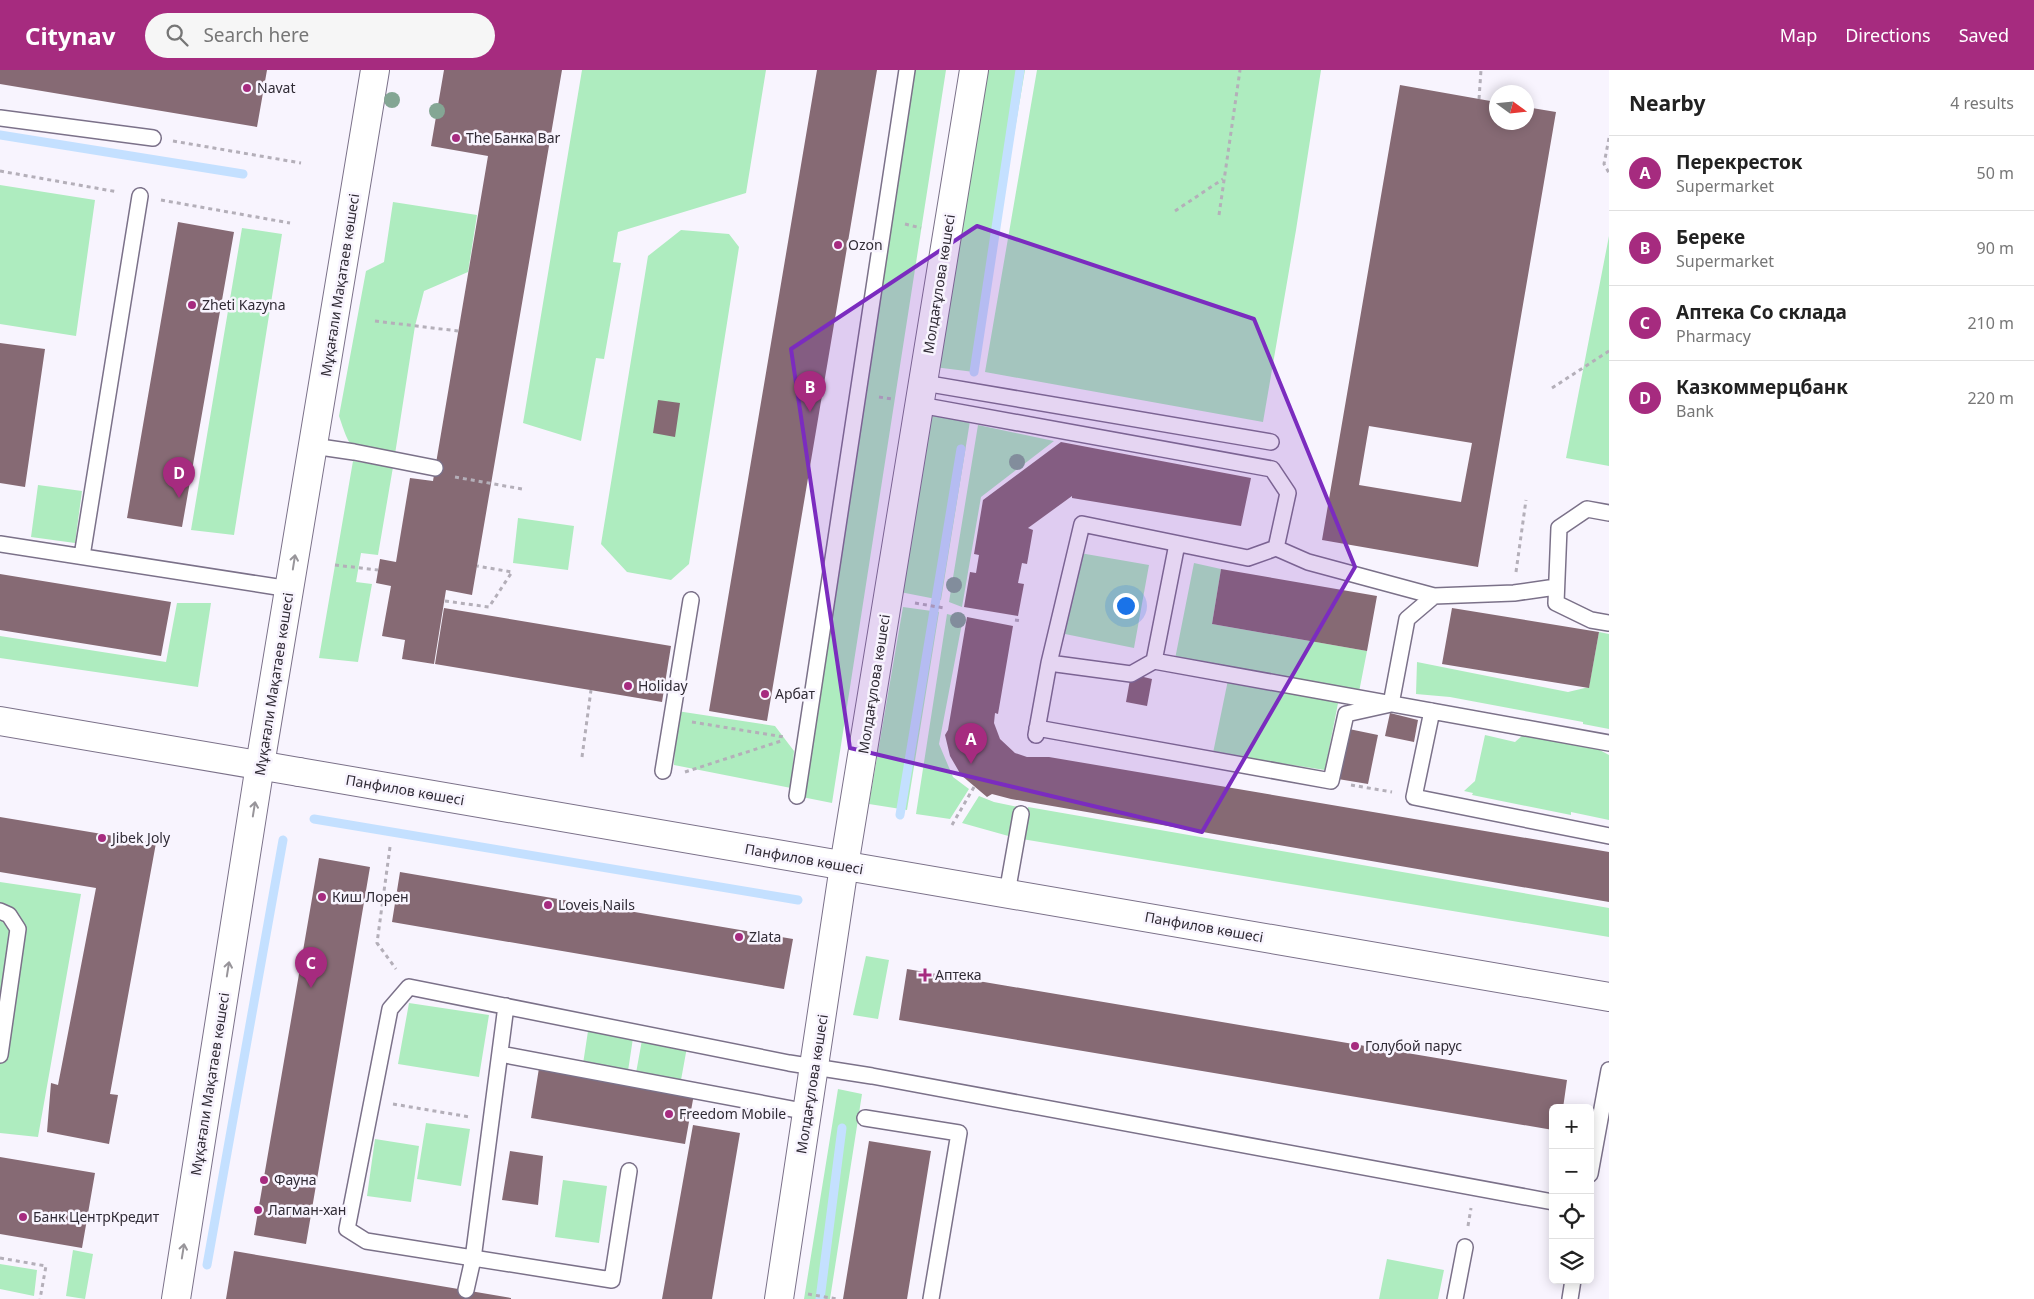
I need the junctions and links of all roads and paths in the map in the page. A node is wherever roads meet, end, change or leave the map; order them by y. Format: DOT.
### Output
graph roads {
  1 [pos="375,70"];
  2 [pos="907,70"];
  3 [pos="974,70"];
  4 [pos="1240,70"];
  5 [pos="1481,70"];
  6 [pos="1478,99"];
  7 [pos="0,118"];
  8 [pos="153,138"];
  9 [pos="1609,138"];
  10 [pos="301,163"];
  11 [pos="1604,164"];
  12 [pos="1609,165"];
  13 [pos="1609,173"];
  14 [pos="1224,178"];
  15 [pos="140,196"];
  16 [pos="1175,211"];
  17 [pos="1219,216"];
  18 [pos="375,321"];
  19 [pos="458,331"];
  20 [pos="1609,351"];
  21 [pos="1552,388"];
  22 [pos="922,394"];
  23 [pos="1271,442"];
  24 [pos="313,446"];
  25 [pos="435,468"];
  26 [pos="1526,500"];
  27 [pos="1609,513"];
  28 [pos="0,544"];
  29 [pos="1177,544"];
  30 [pos="1276,548"];
  31 [pos="82,556"];
  32 [pos="335,565"];
  33 [pos="477,566"];
  34 [pos="378,570"];
  35 [pos="1556,587"];
  36 [pos="290,589"];
  37 [pos="1514,593"];
  38 [pos="1434,596"];
  39 [pos="691,600"];
  40 [pos="445,601"];
  41 [pos="1015,620"];
  42 [pos="1022,621"];
  43 [pos="1609,624"];
  44 [pos="1154,661"];
  45 [pos="1050,663"];
  46 [pos="591,690"];
  47 [pos="1390,704"];
  48 [pos="1432,711"];
  49 [pos="672,719"];
  50 [pos="0,721"];
  51 [pos="1609,743"];
  52 [pos="582,758"];
  53 [pos="260,766"];
  54 [pos="663,771"];
  55 [pos="680,774"];
  56 [pos="1331,781"];
  57 [pos="974,788"];
  58 [pos="797,796"];
  59 [pos="1414,797"];
  60 [pos="1021,814"];
  61 [pos="952,824"];
  62 [pos="1609,836"];
  63 [pos="390,847"];
  64 [pos="844,866"];
  65 [pos="1006,894"];
  66 [pos="0,911"];
  67 [pos="409,987"];
  68 [pos="1609,997"];
  69 [pos="506,1006"];
  70 [pos="500,1054"];
  71 [pos="0,1055"];
  72 [pos="814,1067"];
  73 [pos="1609,1070"];
  74 [pos="372,1101"];
  75 [pos="808,1112"];
  76 [pos="865,1118"];
  77 [pos="491,1121"];
  78 [pos="1594,1152"];
  79 [pos="629,1171"];
  80 [pos="1474,1188"];
  81 [pos="1549,1201"];
  82 [pos="1465,1247"];
  83 [pos="0,1258"];
  84 [pos="472,1259"];
  85 [pos="1572,1284"];
  86 [pos="466,1290"];
  87 [pos="40,1299"];
  88 [pos="176,1299"];
  89 [pos="779,1299"];
  90 [pos="931,1299"];
  91 [pos="1455,1299"];
  92 [pos="1570,1299"];
  1 -- 24 [label="street, Мұқағали Мақатаев көшесі"];
  2 -- 58 [label="lane"];
  3 -- 22 [label="street, Молдағұлова көшесі"];
  4 -- 14 [label="path"];
  5 -- 6 [label="path"];
  7 -- 8 [label="lane"];
  8 -- 10 [label="path"];
  9 -- 11 [label="path"];
  11 -- 12 [label="path"];
  11 -- 13 [label="path"];
  14 -- 16 [label="path"];
  14 -- 17 [label="path"];
  15 -- 31 [label="lane"];
  18 -- 19 [label="path"];
  20 -- 21 [label="path"];
  22 -- 23 [label="lane"];
  22 -- 30 [label="lane"];
  22 -- 64 [label="street, Молдағұлова көшесі"];
  24 -- 25 [label="lane"];
  36 -- 24 [label="street, Мұқағали Мақатаев көшесі, one-way"];
  26 -- 37 [label="path"];
  27 -- 35 [label="lane"];
  28 -- 31 [label="lane"];
  29 -- 30 [label="lane"];
  29 -- 44 [label="lane"];
  29 -- 45 [label="lane"];
  30 -- 38 [label="lane"];
  31 -- 36 [label="lane"];
  32 -- 34 [label="path"];
  33 -- 40 [label="path"];
  35 -- 37 [label="lane"];
  35 -- 43 [label="lane"];
  36 -- 53 [label="street, Мұқағали Мақатаев көшесі"];
  37 -- 38 [label="lane"];
  38 -- 47 [label="lane"];
  39 -- 49 [label="lane"];
  41 -- 42 [label="path"];
  44 -- 45 [label="lane"];
  44 -- 47 [label="lane"];
  45 -- 56 [label="lane"];
  46 -- 52 [label="path"];
  47 -- 48 [label="lane"];
  47 -- 56 [label="lane"];
  48 -- 51 [label="lane"];
  48 -- 59 [label="lane"];
  49 -- 54 [label="lane"];
  49 -- 55 [label="path"];
  50 -- 53 [label="street, Панфилов көшесі"];
  53 -- 64 [label="street, Панфилов көшесі"];
  88 -- 53 [label="street, Мұқағали Мақатаев көшесі, one-way"];
  56 -- 59 [label="path"];
  57 -- 61 [label="path"];
  59 -- 62 [label="lane"];
  60 -- 65 [label="lane"];
  63 -- 67 [label="path"];
  64 -- 65 [label="street, Панфилов көшесі"];
  64 -- 72 [label="street, Молдағұлова көшесі"];
  65 -- 68 [label="street, Панфилов көшесі"];
  66 -- 71 [label="lane"];
  67 -- 69 [label="lane"];
  67 -- 74 [label="lane"];
  69 -- 70 [label="lane"];
  69 -- 72 [label="lane"];
  70 -- 75 [label="lane"];
  70 -- 77 [label="lane"];
  72 -- 75 [label="street, Молдағұлова көшесі"];
  72 -- 80 [label="lane"];
  73 -- 78 [label="lane"];
  74 -- 77 [label="path"];
  74 -- 84 [label="lane"];
  75 -- 89 [label="street, Молдағұлова көшесі"];
  76 -- 90 [label="lane"];
  77 -- 84 [label="lane"];
  79 -- 84 [label="lane"];
  80 -- 81 [label="lane"];
  80 -- 82 [label="path"];
  82 -- 91 [label="lane"];
  83 -- 87 [label="path"];
  84 -- 86 [label="lane"];
  85 -- 92 [label="lane"];
}
